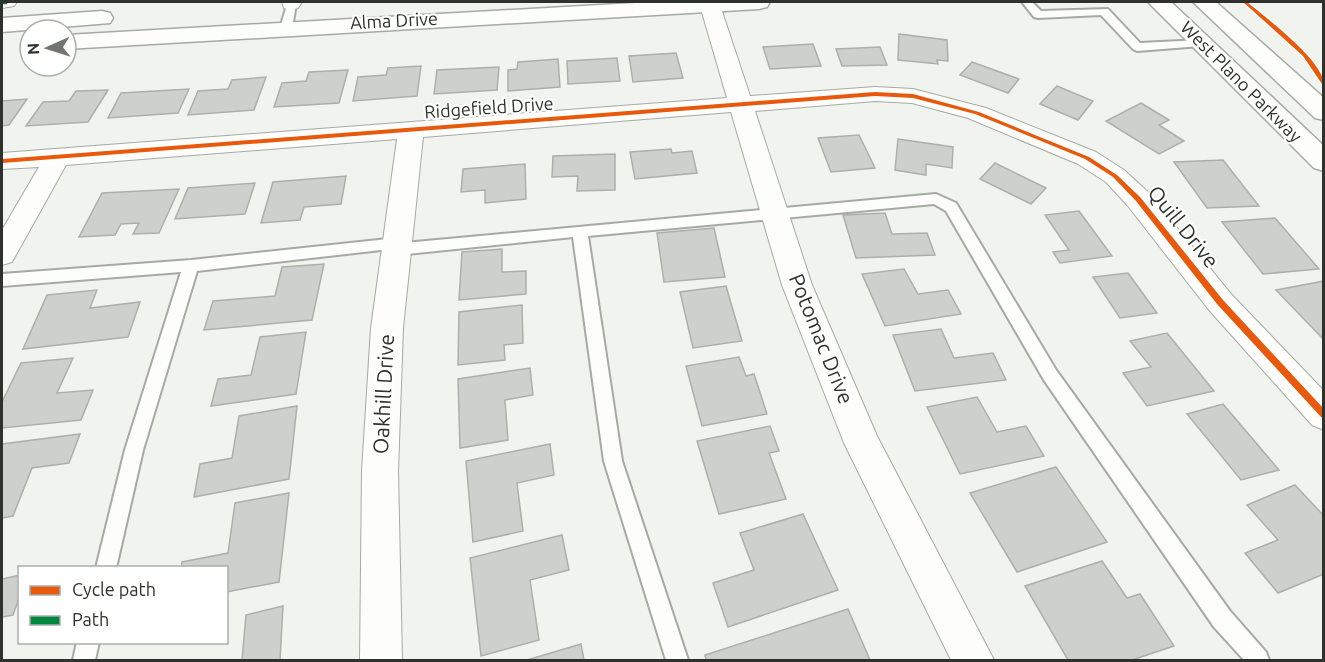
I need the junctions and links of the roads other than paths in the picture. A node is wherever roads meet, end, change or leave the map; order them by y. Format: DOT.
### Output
graph roads {
  1 [pos="2,2"];
  2 [pos="7,2"];
  3 [pos="759,2"];
  4 [pos="1027,2"];
  5 [pos="1159,2"];
  6 [pos="1204,2"];
  7 [pos="292,3"];
  8 [pos="315,3"];
  9 [pos="710,3"];
  10 [pos="268,6"];
  11 [pos="118,17"];
  12 [pos="2,25"];
  13 [pos="286,28"];
  14 [pos="78,41"];
  15 [pos="1201,43"];
  16 [pos="18,45"];
  17 [pos="2,46"];
  18 [pos="742,104"];
  19 [pos="1323,112"];
  20 [pos="977,113"];
  21 [pos="411,129"];
  22 [pos="58,156"];
  23 [pos="2,161"];
  24 [pos="1323,162"];
  25 [pos="775,213"];
  26 [pos="580,231"];
  27 [pos="397,246"];
  28 [pos="2,254"];
  29 [pos="191,266"];
  30 [pos="2,280"];
  31 [pos="1323,416"];
  32 [pos="106,566"];
  33 [pos="88,644"];
  34 [pos="84,660"];
  35 [pos="381,660"];
  36 [pos="677,660"];
  37 [pos="973,660"];
  38 [pos="1258,660"];
  1 -- 2 [label="street"];
  3 -- 9 [label="main road, Alma Drive"];
  4 -- 15 [label="lane"];
  5 -- 15 [label="main road, West Plano Parkway"];
  6 -- 19 [label="main road, West Plano Parkway"];
  7 -- 8 [label="main road"];
  7 -- 10 [label="main road"];
  7 -- 13 [label="lane"];
  9 -- 13 [label="main road, Alma Drive"];
  9 -- 18 [label="street, Potomac Drive"];
  11 -- 12 [label="main road"];
  13 -- 14 [label="main road, Alma Drive"];
  15 -- 24 [label="main road, West Plano Parkway"];
  16 -- 17 [label="main road"];
  18 -- 20 [label="street, Ridgefield Drive"];
  18 -- 21 [label="street, Ridgefield Drive"];
  18 -- 25 [label="street, Potomac Drive"];
  20 -- 31 [label="street, Quill Drive"];
  21 -- 22 [label="street, Ridgefield Drive"];
  21 -- 27 [label="street, Oakhill Drive"];
  22 -- 23 [label="street, Ridgefield Drive"];
  22 -- 28 [label="street"];
  25 -- 26 [label="lane"];
  25 -- 37 [label="street, Potomac Drive"];
  25 -- 38 [label="lane"];
  26 -- 27 [label="lane"];
  26 -- 36 [label="lane"];
  27 -- 29 [label="lane"];
  27 -- 35 [label="street, Oakhill Drive"];
  29 -- 30 [label="lane"];
  29 -- 32 [label="lane"];
  33 -- 34 [label="lane"];
}
